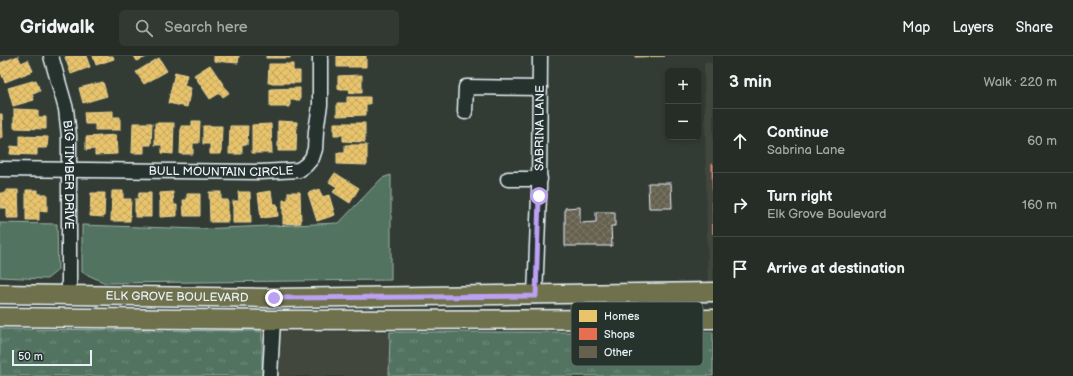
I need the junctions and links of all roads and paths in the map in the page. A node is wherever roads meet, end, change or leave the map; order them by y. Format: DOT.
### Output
graph roads {
  1 [pos="52,56"];
  2 [pos="320,56"];
  3 [pos="540,56"];
  4 [pos="540,88"];
  5 [pos="465,112"];
  6 [pos="0,169"];
  7 [pos="70,170"];
  8 [pos="508,179"];
  9 [pos="540,179"];
  10 [pos="713,292"];
  11 [pos="0,294"];
  12 [pos="68,296"];
  13 [pos="536,296"];
  14 [pos="202,298"];
  15 [pos="713,302"];
  16 [pos="703,304"];
  17 [pos="0,306"];
  18 [pos="0,317"];
  19 [pos="72,318"];
  20 [pos="571,319"];
  21 [pos="273,320"];
  22 [pos="270,376"];
  1 -- 7 [label="street, BIG TIMBER DRIVE"];
  2 -- 7 [label="street, BULL MOUNTAIN CIRCLE"];
  3 -- 4 [label="street, SABRINA LANE"];
  4 -- 5 [label="street"];
  4 -- 9 [label="street, SABRINA LANE"];
  6 -- 7 [label="street, BULL MOUNTAIN CIRCLE"];
  7 -- 12 [label="street, BIG TIMBER DRIVE"];
  8 -- 9 [label="street"];
  9 -- 13 [label="street, SABRINA LANE"];
  10 -- 13 [label="main road, ELK GROVE BOULEVARD"];
  11 -- 12 [label="main road, ELK GROVE BOULEVARD"];
  12 -- 14 [label="main road, ELK GROVE BOULEVARD"];
  12 -- 17 [label="main road"];
  13 -- 14 [label="main road, ELK GROVE BOULEVARD"];
  14 -- 19 [label="main road"];
  15 -- 16 [label="main road"];
  18 -- 19 [label="main road, ELK GROVE BOULEVARD"];
  19 -- 21 [label="main road, ELK GROVE BOULEVARD"];
  20 -- 21 [label="main road, ELK GROVE BOULEVARD"];
  21 -- 22 [label="street"];
}
